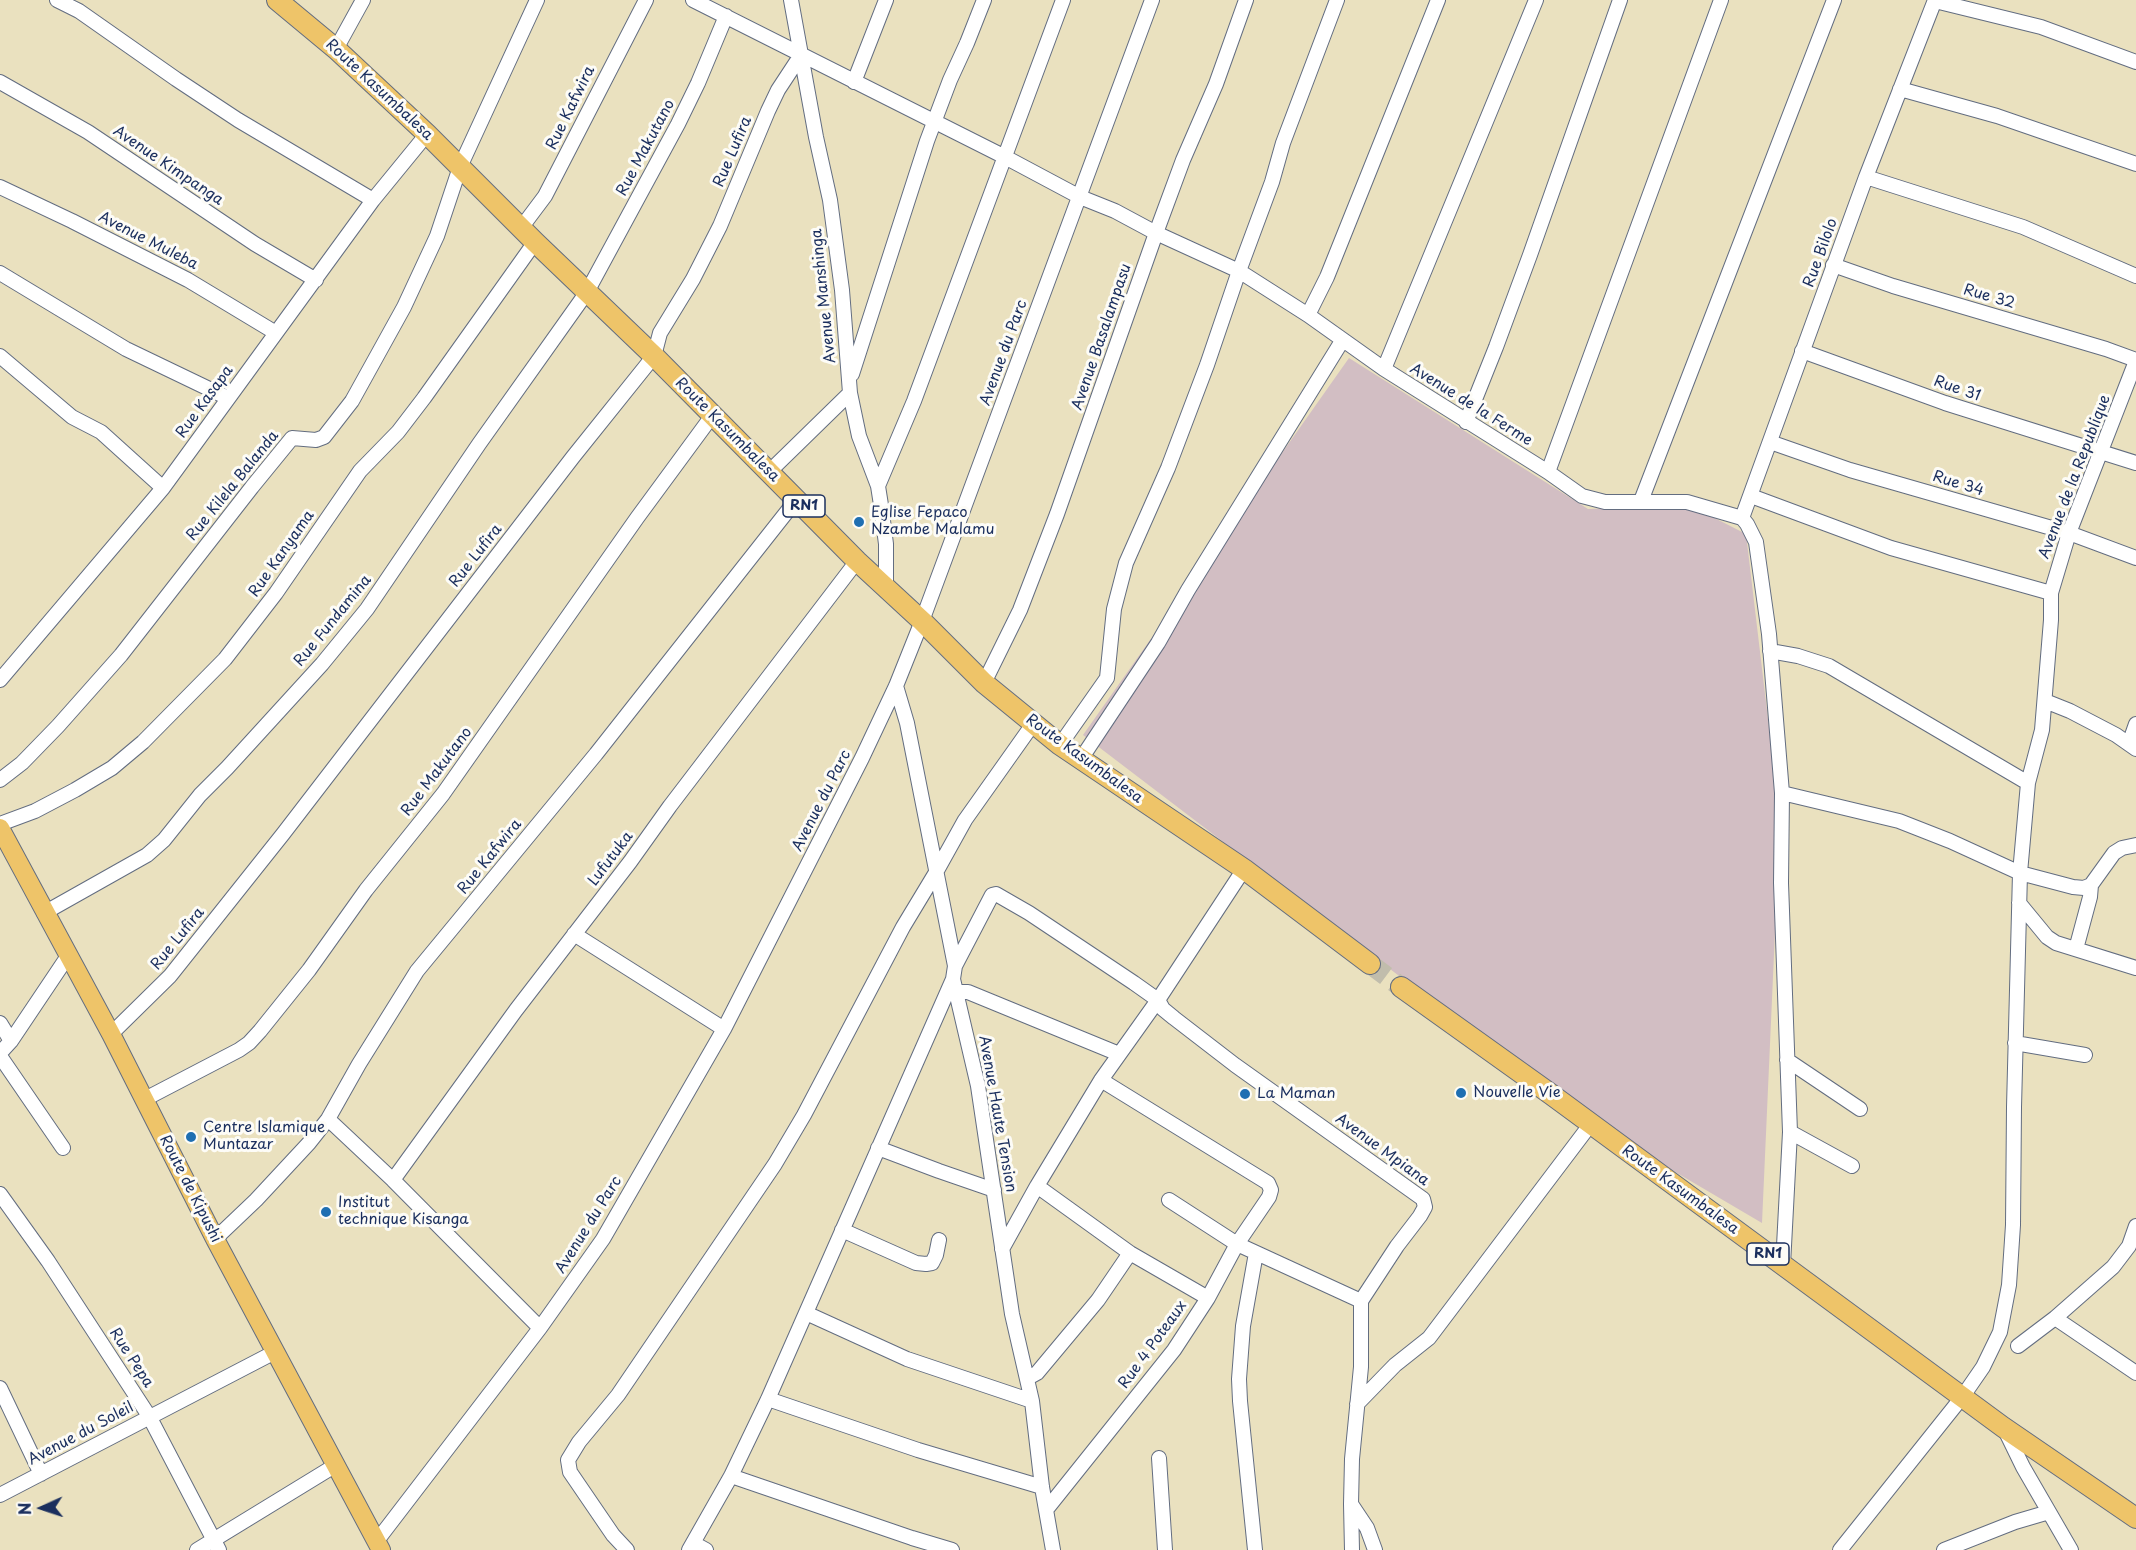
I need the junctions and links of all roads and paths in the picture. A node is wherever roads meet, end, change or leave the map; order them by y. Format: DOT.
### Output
graph roads {
  1 [pos="57,0"];
  2 [pos="277,0"];
  3 [pos="363,0"];
  4 [pos="537,0"];
  5 [pos="646,0"];
  6 [pos="693,0"];
  7 [pos="791,0"];
  8 [pos="800,0"];
  9 [pos="885,0"];
  10 [pos="984,0"];
  11 [pos="1063,0"];
  12 [pos="1152,0"];
  13 [pos="1246,0"];
  14 [pos="1337,0"];
  15 [pos="1438,0"];
  16 [pos="1536,0"];
  17 [pos="1620,0"];
  18 [pos="1721,0"];
  19 [pos="1834,0"];
  20 [pos="1935,0"];
  21 [pos="726,16"];
  22 [pos="794,17"];
  23 [pos="336,49"];
  24 [pos="801,55"];
  25 [pos="2136,62"];
  26 [pos="0,82"];
  27 [pos="854,82"];
  28 [pos="1900,89"];
  29 [pos="934,122"];
  30 [pos="427,134"];
  31 [pos="1005,157"];
  32 [pos="2136,164"];
  33 [pos="460,167"];
  34 [pos="1866,177"];
  35 [pos="0,187"];
  36 [pos="1080,197"];
  37 [pos="373,200"];
  38 [pos="1156,233"];
  39 [pos="528,235"];
  40 [pos="1833,265"];
  41 [pos="1239,271"];
  42 [pos="0,273"];
  43 [pos="2136,276"];
  44 [pos="316,280"];
  45 [pos="587,292"];
  46 [pos="1308,315"];
  47 [pos="276,333"];
  48 [pos="1342,341"];
  49 [pos="1802,351"];
  50 [pos="0,356"];
  51 [pos="654,356"];
  52 [pos="2136,361"];
  53 [pos="1384,369"];
  54 [pos="850,387"];
  55 [pos="228,398"];
  56 [pos="712,417"];
  57 [pos="1466,422"];
  58 [pos="1770,442"];
  59 [pos="2102,452"];
  60 [pos="2136,463"];
  61 [pos="769,472"];
  62 [pos="1548,472"];
  63 [pos="878,486"];
  64 [pos="163,488"];
  65 [pos="1751,496"];
  66 [pos="797,499"];
  67 [pos="1641,501"];
  68 [pos="1742,518"];
  69 [pos="2069,533"];
  70 [pos="2136,558"];
  71 [pos="857,561"];
  72 [pos="886,587"];
  73 [pos="2051,593"];
  74 [pos="922,621"];
  75 [pos="1770,651"];
  76 [pos="0,680"];
  77 [pos="984,683"];
  78 [pos="896,686"];
  79 [pos="2045,701"];
  80 [pos="1033,724"];
  81 [pos="2136,724"];
  82 [pos="1060,745"];
  83 [pos="2133,747"];
  84 [pos="1081,759"];
  85 [pos="0,780"];
  86 [pos="2028,783"];
  87 [pos="1782,792"];
  88 [pos="0,826"];
  89 [pos="2136,845"];
  90 [pos="1244,869"];
  91 [pos="2020,873"];
  92 [pos="936,874"];
  93 [pos="2091,885"];
  94 [pos="2019,903"];
  95 [pos="44,913"];
  96 [pos="574,934"];
  97 [pos="2076,948"];
  98 [pos="68,956"];
  99 [pos="1370,964"];
  100 [pos="2136,968"];
  101 [pos="955,979"];
  102 [pos="1401,987"];
  103 [pos="1158,1000"];
  104 [pos="0,1023"];
  105 [pos="724,1029"];
  106 [pos="111,1034"];
  107 [pos="11,1041"];
  108 [pos="2015,1043"];
  109 [pos="1119,1054"];
  110 [pos="2085,1054"];
  111 [pos="0,1055"];
  112 [pos="1787,1060"];
  113 [pos="1101,1080"];
  114 [pos="145,1099"];
  115 [pos="1860,1109"];
  116 [pos="328,1119"];
  117 [pos="1590,1125"];
  118 [pos="1790,1132"];
  119 [pos="63,1148"];
  120 [pos="878,1148"];
  121 [pos="1852,1166"];
  122 [pos="393,1180"];
  123 [pos="1036,1186"];
  124 [pos="994,1190"];
  125 [pos="0,1194"];
  126 [pos="1169,1200"];
  127 [pos="2136,1226"];
  128 [pos="843,1230"];
  129 [pos="215,1239"];
  130 [pos="939,1240"];
  131 [pos="1237,1244"];
  132 [pos="1002,1249"];
  133 [pos="1130,1253"];
  134 [pos="1256,1253"];
  135 [pos="1783,1265"];
  136 [pos="1208,1298"];
  137 [pos="1361,1301"];
  138 [pos="807,1313"];
  139 [pos="2055,1318"];
  140 [pos="540,1328"];
  141 [pos="2018,1346"];
  142 [pos="275,1352"];
  143 [pos="2136,1373"];
  144 [pos="1028,1378"];
  145 [pos="0,1388"];
  146 [pos="1963,1396"];
  147 [pos="768,1399"];
  148 [pos="1032,1401"];
  149 [pos="1357,1404"];
  150 [pos="149,1416"];
  151 [pos="2003,1427"];
  152 [pos="1159,1458"];
  153 [pos="336,1465"];
  154 [pos="41,1474"];
  155 [pos="731,1476"];
  156 [pos="1042,1487"];
  157 [pos="0,1495"];
  158 [pos="1351,1504"];
  159 [pos="1046,1510"];
  160 [pos="2049,1512"];
  161 [pos="2136,1518"];
  162 [pos="216,1545"];
  163 [pos="379,1546"];
  164 [pos="691,1546"];
  165 [pos="197,1550"];
  166 [pos="627,1550"];
  167 [pos="706,1550"];
  168 [pos="952,1550"];
  169 [pos="1053,1550"];
  170 [pos="1164,1550"];
  171 [pos="1255,1550"];
  172 [pos="1352,1550"];
  173 [pos="1375,1550"];
  174 [pos="1840,1550"];
  175 [pos="1944,1550"];
  176 [pos="2071,1550"];
  1 -- 37 [label="street"];
  2 -- 23 [label="highway, Route Kasumbalesa / RN1"];
  3 -- 23 [label="street"];
  4 -- 33 [label="street"];
  5 -- 39 [label="street, Rue Kafwira"];
  6 -- 21 [label="street, Avenue de la Ferme"];
  7 -- 22 [label="street, Avenue Manshinga"];
  8 -- 22 [label="street"];
  9 -- 27 [label="street"];
  10 -- 29 [label="street"];
  11 -- 31 [label="street"];
  12 -- 36 [label="street, Avenue du Parc"];
  13 -- 38 [label="street, Avenue Basalampasu"];
  14 -- 41 [label="street"];
  15 -- 46 [label="street"];
  16 -- 53 [label="street"];
  17 -- 57 [label="street"];
  18 -- 62 [label="street"];
  19 -- 67 [label="street"];
  20 -- 25 [label="street"];
  20 -- 28 [label="street, Rue Bilolo"];
  21 -- 24 [label="street, Avenue de la Ferme"];
  21 -- 45 [label="street, Rue Makutano"];
  22 -- 24 [label="street, Avenue Manshinga"];
  23 -- 30 [label="highway, Route Kasumbalesa / RN1"];
  24 -- 27 [label="street, Avenue de la Ferme"];
  24 -- 51 [label="street, Rue Lufira"];
  24 -- 54 [label="street, Avenue Manshinga"];
  26 -- 44 [label="street, Avenue Kimpanga"];
  27 -- 29 [label="street, Avenue de la Ferme"];
  28 -- 32 [label="street"];
  28 -- 34 [label="street, Rue Bilolo"];
  29 -- 31 [label="street, Avenue de la Ferme"];
  29 -- 54 [label="street"];
  30 -- 33 [label="highway, Route Kasumbalesa / RN1"];
  30 -- 37 [label="street, Rue Kasapa"];
  31 -- 36 [label="street, Avenue de la Ferme"];
  31 -- 63 [label="street"];
  33 -- 39 [label="highway, Route Kasumbalesa / RN1"];
  33 -- 85 [label="street, Rue Kilela Balanda"];
  34 -- 40 [label="street, Rue Bilolo"];
  34 -- 43 [label="street"];
  35 -- 47 [label="street, Avenue Muleba"];
  36 -- 38 [label="street, Avenue de la Ferme"];
  36 -- 74 [label="street, Avenue du Parc"];
  37 -- 44 [label="street, Rue Kasapa"];
  38 -- 41 [label="street, Avenue de la Ferme"];
  38 -- 77 [label="street, Avenue Basalampasu"];
  39 -- 45 [label="highway, Route Kasumbalesa / RN1"];
  39 -- 88 [label="street, Rue Kanyama"];
  40 -- 49 [label="street, Rue Bilolo"];
  40 -- 52 [label="street, Rue 32"];
  41 -- 46 [label="street, Avenue de la Ferme"];
  41 -- 82 [label="street"];
  42 -- 55 [label="street"];
  44 -- 47 [label="street, Rue Kasapa"];
  45 -- 51 [label="highway, Route Kasumbalesa / RN1"];
  45 -- 95 [label="street, Rue Fundamina"];
  46 -- 48 [label="street, Avenue de la Ferme"];
  47 -- 55 [label="street, Rue Kasapa"];
  48 -- 53 [label="street, Avenue de la Ferme"];
  48 -- 84 [label="street"];
  49 -- 58 [label="street, Rue Bilolo"];
  49 -- 59 [label="street, Rue 31"];
  50 -- 64 [label="street"];
  51 -- 56 [label="highway, Route Kasumbalesa / RN1"];
  51 -- 106 [label="street, Rue Lufira"];
  52 -- 59 [label="street, Avenue de la Republique"];
  53 -- 57 [label="street, Avenue de la Ferme"];
  54 -- 61 [label="street"];
  54 -- 63 [label="street, Avenue Manshinga"];
  55 -- 64 [label="street, Rue Kasapa"];
  56 -- 61 [label="highway, Route Kasumbalesa / RN1"];
  56 -- 114 [label="street, Rue Makutano"];
  57 -- 62 [label="street, Avenue de la Ferme"];
  58 -- 65 [label="street, Rue Bilolo"];
  58 -- 69 [label="street, Rue 34"];
  59 -- 60 [label="street, Rue 31"];
  59 -- 69 [label="street, Avenue de la Republique"];
  61 -- 66 [label="highway, Route Kasumbalesa / RN1"];
  62 -- 67 [label="street, Avenue de la Ferme"];
  63 -- 72 [label="street, Avenue Manshinga"];
  64 -- 76 [label="street, Rue Kasapa"];
  65 -- 68 [label="street, Rue Bilolo"];
  65 -- 73 [label="street"];
  66 -- 71 [label="highway, Route Kasumbalesa / RN1"];
  66 -- 116 [label="street, Rue Kafwira"];
  67 -- 68 [label="street, Avenue de la Ferme"];
  68 -- 75 [label="street"];
  69 -- 70 [label="street, Rue 34"];
  69 -- 73 [label="street, Avenue de la Republique"];
  71 -- 72 [label="highway, Route Kasumbalesa / RN1"];
  71 -- 96 [label="street, Lufutuka"];
  72 -- 74 [label="highway, Route Kasumbalesa / RN1"];
  73 -- 79 [label="street, Avenue de la Republique"];
  74 -- 77 [label="highway, Route Kasumbalesa / RN1"];
  74 -- 78 [label="street, Avenue du Parc"];
  75 -- 86 [label="street"];
  75 -- 87 [label="street"];
  77 -- 80 [label="highway, Route Kasumbalesa / RN1"];
  78 -- 92 [label="street, Avenue Haute Tension"];
  78 -- 105 [label="street, Avenue du Parc"];
  79 -- 83 [label="street"];
  79 -- 86 [label="street, Avenue de la Republique"];
  80 -- 82 [label="highway, Route Kasumbalesa / RN1"];
  80 -- 92 [label="street"];
  81 -- 83 [label="street"];
  82 -- 84 [label="highway, Route Kasumbalesa / RN1"];
  84 -- 90 [label="highway, Route Kasumbalesa / RN1"];
  86 -- 91 [label="street, Avenue de la Republique"];
  87 -- 91 [label="street"];
  87 -- 112 [label="street"];
  88 -- 95 [label="main road, Route de Kipushi"];
  89 -- 93 [label="street"];
  90 -- 99 [label="highway, Route Kasumbalesa / RN1"];
  90 -- 103 [label="street"];
  91 -- 93 [label="street"];
  91 -- 94 [label="street, Avenue de la Republique"];
  92 -- 101 [label="street, Avenue Haute Tension"];
  92 -- 166 [label="street"];
  93 -- 97 [label="street"];
  94 -- 97 [label="street"];
  94 -- 108 [label="street, Avenue de la Republique"];
  95 -- 98 [label="main road, Route de Kipushi"];
  96 -- 105 [label="street"];
  96 -- 122 [label="street, Lufutuka"];
  97 -- 100 [label="street"];
  98 -- 106 [label="main road, Route de Kipushi"];
  98 -- 107 [label="street"];
  101 -- 103 [label="street, Avenue Mpiana"];
  101 -- 109 [label="street"];
  101 -- 120 [label="street"];
  101 -- 124 [label="street, Avenue Haute Tension"];
  102 -- 117 [label="highway, Route Kasumbalesa / RN1"];
  103 -- 109 [label="street"];
  103 -- 137 [label="street, Avenue Mpiana"];
  104 -- 107 [label="street"];
  105 -- 140 [label="street, Avenue du Parc"];
  106 -- 114 [label="main road, Route de Kipushi"];
  107 -- 111 [label="street"];
  108 -- 110 [label="street"];
  108 -- 146 [label="street, Avenue de la Republique"];
  109 -- 113 [label="street"];
  111 -- 119 [label="street"];
  112 -- 115 [label="street"];
  112 -- 118 [label="street"];
  113 -- 123 [label="street"];
  113 -- 131 [label="street, Rue 4 Poteaux"];
  114 -- 129 [label="main road, Route de Kipushi"];
  116 -- 122 [label="street"];
  116 -- 129 [label="street, Rue Kafwira"];
  117 -- 135 [label="highway, Route Kasumbalesa / RN1"];
  117 -- 149 [label="street"];
  118 -- 121 [label="street"];
  118 -- 135 [label="street"];
  120 -- 124 [label="street"];
  120 -- 128 [label="street"];
  122 -- 140 [label="street"];
  123 -- 132 [label="street"];
  123 -- 133 [label="street"];
  124 -- 132 [label="street, Avenue Haute Tension"];
  125 -- 150 [label="street, Rue Pepa"];
  126 -- 131 [label="street"];
  127 -- 139 [label="street"];
  128 -- 130 [label="street"];
  128 -- 138 [label="street"];
  129 -- 142 [label="main road, Route de Kipushi"];
  131 -- 134 [label="street"];
  131 -- 136 [label="street, Rue 4 Poteaux"];
  132 -- 144 [label="street, Avenue Haute Tension"];
  133 -- 136 [label="street"];
  133 -- 144 [label="street"];
  134 -- 137 [label="street"];
  134 -- 171 [label="street"];
  135 -- 146 [label="highway, Route Kasumbalesa / RN1"];
  136 -- 159 [label="street, Rue 4 Poteaux"];
  137 -- 149 [label="street"];
  138 -- 147 [label="street"];
  138 -- 148 [label="street"];
  139 -- 141 [label="street"];
  139 -- 143 [label="street"];
  140 -- 163 [label="street, Avenue du Parc"];
  142 -- 150 [label="street, Avenue du Soleil"];
  142 -- 153 [label="main road, Route de Kipushi"];
  144 -- 148 [label="street, Avenue Haute Tension"];
  145 -- 154 [label="street"];
  146 -- 151 [label="highway, Route Kasumbalesa / RN1"];
  146 -- 174 [label="street, Avenue de la Republique"];
  147 -- 155 [label="street"];
  147 -- 156 [label="street"];
  148 -- 156 [label="street, Avenue Haute Tension"];
  149 -- 158 [label="street"];
  150 -- 154 [label="street, Avenue du Soleil"];
  150 -- 162 [label="street, Rue Pepa"];
  151 -- 160 [label="street"];
  151 -- 161 [label="highway, Route Kasumbalesa / RN1"];
  152 -- 170 [label="street"];
  153 -- 162 [label="street"];
  153 -- 163 [label="main road, Route de Kipushi"];
  154 -- 157 [label="street, Avenue du Soleil"];
  155 -- 164 [label="street"];
  155 -- 168 [label="street"];
  156 -- 159 [label="street, Avenue Haute Tension"];
  158 -- 172 [label="street"];
  158 -- 173 [label="street"];
  159 -- 169 [label="street, Avenue Haute Tension"];
  160 -- 175 [label="street"];
  160 -- 176 [label="street"];
  162 -- 165 [label="street"];
  164 -- 167 [label="street"];
}
